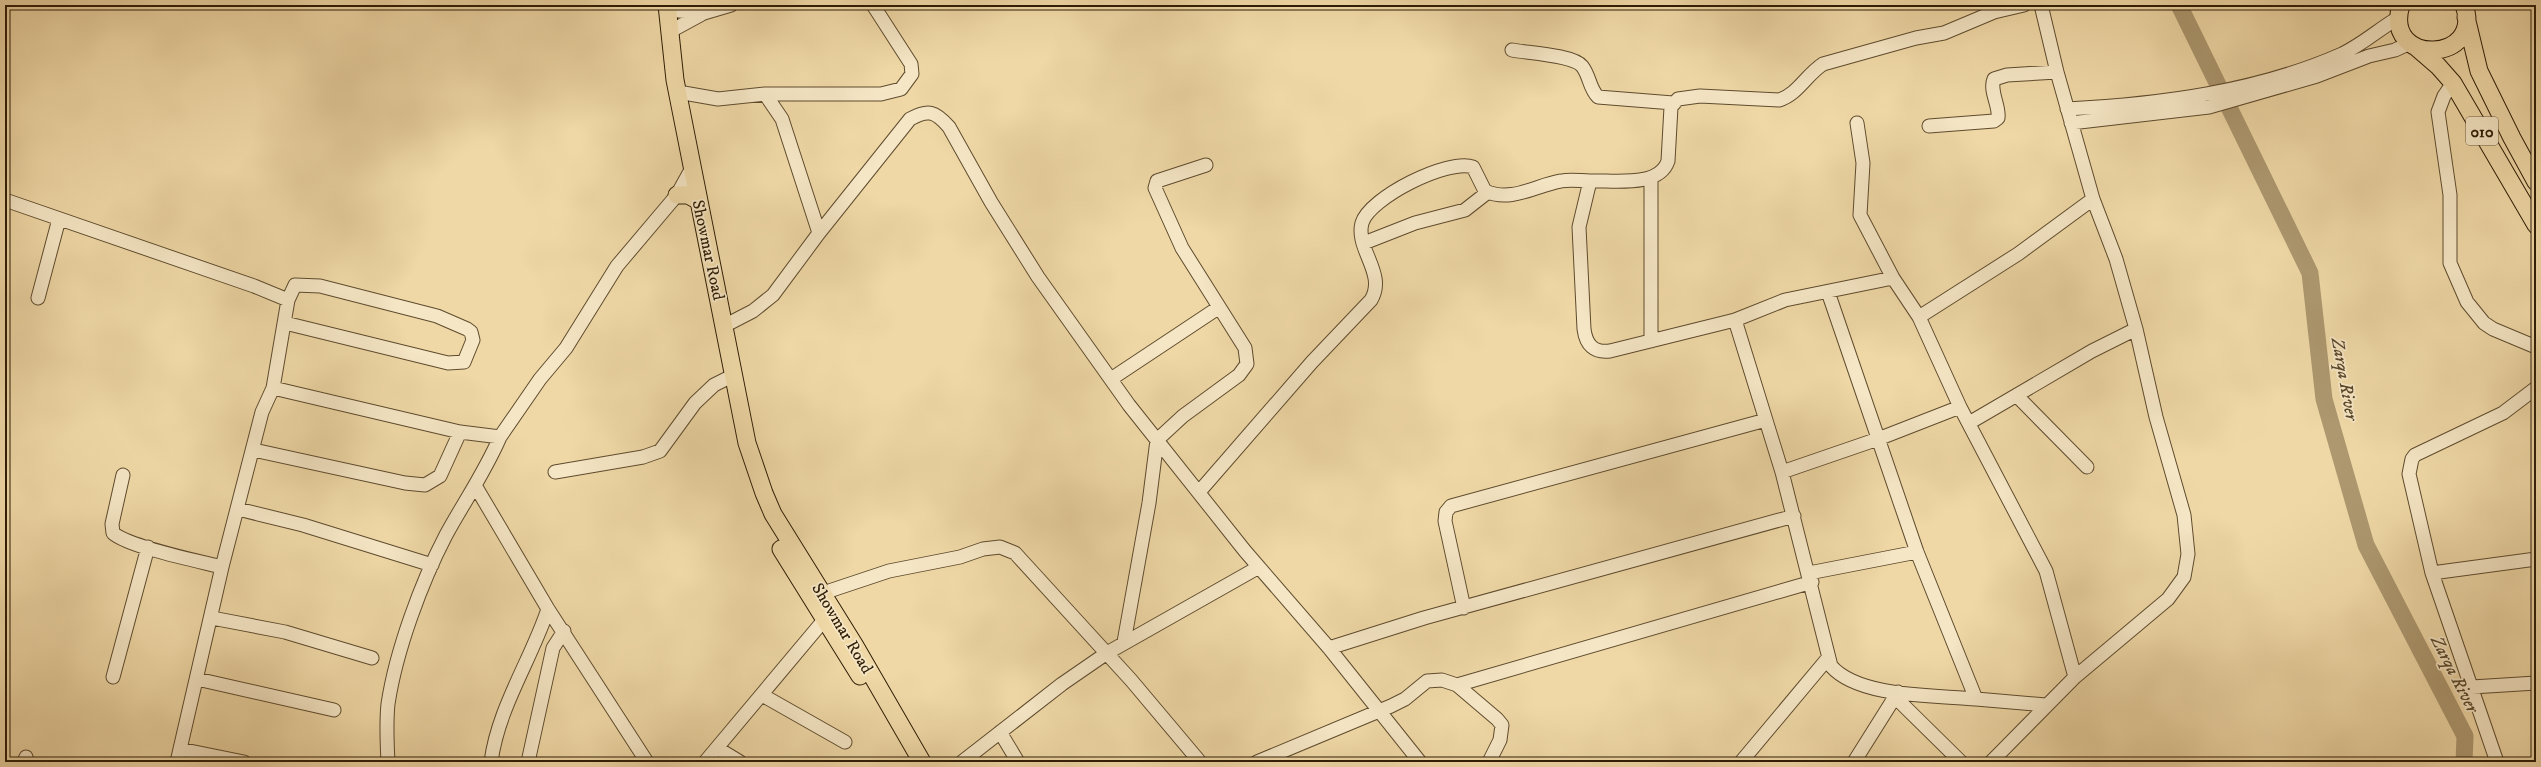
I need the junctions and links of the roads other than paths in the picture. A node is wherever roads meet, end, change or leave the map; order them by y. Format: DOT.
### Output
graph roads {
  1 [pos="732,5"];
  2 [pos="873,5"];
  3 [pos="2024,5"];
  4 [pos="2041,5"];
  5 [pos="667,8"];
  6 [pos="2399,10"];
  7 [pos="2465,11"];
  8 [pos="704,13"];
  9 [pos="669,32"];
  10 [pos="2413,45"];
  11 [pos="1512,50"];
  12 [pos="2057,72"];
  13 [pos="2453,83"];
  14 [pos="678,92"];
  15 [pos="765,94"];
  16 [pos="1673,102"];
  17 [pos="2067,109"];
  18 [pos="1857,123"];
  19 [pos="2071,123"];
  20 [pos="1929,126"];
  21 [pos="1206,165"];
  22 [pos="692,168"];
  23 [pos="1651,178"];
  24 [pos="1590,181"];
  25 [pos="2536,182"];
  26 [pos="1488,192"];
  27 [pos="676,195"];
  28 [pos="2093,199"];
  29 [pos="5,200"];
  30 [pos="699,201"];
  31 [pos="59,219"];
  32 [pos="2536,225"];
  33 [pos="819,233"];
  34 [pos="1364,243"];
  35 [pos="1893,278"];
  36 [pos="1828,292"];
  37 [pos="38,298"];
  38 [pos="288,300"];
  39 [pos="1218,308"];
  40 [pos="1919,317"];
  41 [pos="1735,320"];
  42 [pos="285,323"];
  43 [pos="724,326"];
  44 [pos="2136,330"];
  45 [pos="1651,341"];
  46 [pos="2536,347"];
  47 [pos="734,375"];
  48 [pos="1110,379"];
  49 [pos="273,388"];
  50 [pos="2536,388"];
  51 [pos="2017,396"];
  52 [pos="1960,407"];
  53 [pos="1766,420"];
  54 [pos="1969,423"];
  55 [pos="460,432"];
  56 [pos="500,437"];
  57 [pos="1878,439"];
  58 [pos="1157,440"];
  59 [pos="254,450"];
  60 [pos="2087,467"];
  61 [pos="555,472"];
  62 [pos="1782,472"];
  63 [pos="123,475"];
  64 [pos="476,487"];
  65 [pos="1199,492"];
  66 [pos="764,493"];
  67 [pos="238,509"];
  68 [pos="1794,516"];
  69 [pos="148,547"];
  70 [pos="1917,552"];
  71 [pos="2536,559"];
  72 [pos="432,565"];
  73 [pos="222,567"];
  74 [pos="1259,567"];
  75 [pos="2432,573"];
  76 [pos="1811,577"];
  77 [pos="822,593"];
  78 [pos="1464,608"];
  79 [pos="548,609"];
  80 [pos="828,616"];
  81 [pos="212,618"];
  82 [pos="564,631"];
  83 [pos="1124,642"];
  84 [pos="1330,648"];
  85 [pos="1107,653"];
  86 [pos="372,658"];
  87 [pos="1828,658"];
  88 [pos="113,677"];
  89 [pos="2075,678"];
  90 [pos="197,679"];
  91 [pos="2536,682"];
  92 [pos="1457,685"];
  93 [pos="2472,687"];
  94 [pos="762,695"];
  95 [pos="1896,695"];
  96 [pos="1976,699"];
  97 [pos="2046,705"];
  98 [pos="334,710"];
  99 [pos="1380,711"];
  100 [pos="1000,732"];
  101 [pos="845,742"];
  102 [pos="717,748"];
  103 [pos="180,749"];
  104 [pos="177,762"];
  105 [pos="244,762"];
  106 [pos="388,762"];
  107 [pos="491,762"];
  108 [pos="528,762"];
  109 [pos="647,762"];
  110 [pos="706,762"];
  111 [pos="740,762"];
  112 [pos="912,762"];
  113 [pos="922,762"];
  114 [pos="962,762"];
  115 [pos="1018,762"];
  116 [pos="1200,762"];
  117 [pos="1257,762"];
  118 [pos="1420,762"];
  119 [pos="1489,762"];
  120 [pos="1741,762"];
  121 [pos="1854,762"];
  122 [pos="1961,762"];
  123 [pos="1991,762"];
  124 [pos="2497,762"];
  1 -- 8 [label="street"];
  2 -- 15 [label="street"];
  3 -- 16 [label="street"];
  4 -- 12 [label="street"];
  5 -- 8 [label="street"];
  5 -- 9 [label="main road, Showmar Road"];
  6 -- 10 [label="main road, 010"];
  6 -- 17 [label="street"];
  7 -- 10 [label="main road, 010"];
  7 -- 25 [label="main road, 010"];
  8 -- 9 [label="street"];
  9 -- 14 [label="main road, Showmar Road"];
  10 -- 13 [label="main road, 010"];
  10 -- 19 [label="street"];
  11 -- 16 [label="street"];
  12 -- 17 [label="street"];
  12 -- 20 [label="street"];
  13 -- 32 [label="main road, 010"];
  13 -- 46 [label="street"];
  14 -- 15 [label="street"];
  14 -- 22 [label="main road, Showmar Road"];
  15 -- 33 [label="street"];
  16 -- 23 [label="street"];
  17 -- 19 [label="street"];
  18 -- 35 [label="street"];
  19 -- 28 [label="street"];
  21 -- 39 [label="street"];
  22 -- 27 [label="street"];
  22 -- 30 [label="main road, Showmar Road"];
  23 -- 24 [label="street"];
  23 -- 45 [label="street"];
  24 -- 26 [label="street"];
  24 -- 45 [label="street"];
  26 -- 34 [label="street"];
  26 -- 34 [label="street"];
  27 -- 30 [label="main road"];
  27 -- 56 [label="street"];
  28 -- 40 [label="street"];
  28 -- 44 [label="street"];
  29 -- 31 [label="street"];
  30 -- 43 [label="main road, Showmar Road"];
  31 -- 37 [label="street"];
  31 -- 38 [label="street"];
  33 -- 43 [label="street"];
  33 -- 48 [label="street"];
  34 -- 65 [label="street"];
  35 -- 36 [label="street"];
  35 -- 40 [label="street"];
  36 -- 41 [label="street"];
  36 -- 57 [label="street"];
  38 -- 42 [label="street"];
  38 -- 42 [label="street"];
  39 -- 48 [label="street"];
  39 -- 58 [label="street"];
  40 -- 52 [label="street"];
  41 -- 45 [label="street"];
  41 -- 53 [label="street"];
  42 -- 49 [label="street"];
  43 -- 47 [label="main road, Showmar Road"];
  44 -- 51 [label="street"];
  44 -- 89 [label="street"];
  47 -- 61 [label="street"];
  47 -- 66 [label="main road, Showmar Road"];
  48 -- 58 [label="street"];
  49 -- 55 [label="street"];
  49 -- 59 [label="street"];
  50 -- 75 [label="street"];
  51 -- 54 [label="street"];
  51 -- 60 [label="street"];
  52 -- 54 [label="street"];
  52 -- 57 [label="street"];
  53 -- 62 [label="street"];
  53 -- 78 [label="street"];
  54 -- 89 [label="street"];
  55 -- 56 [label="street"];
  55 -- 59 [label="street"];
  56 -- 64 [label="street"];
  57 -- 62 [label="street"];
  57 -- 70 [label="street"];
  58 -- 65 [label="street"];
  58 -- 83 [label="street"];
  59 -- 67 [label="street"];
  62 -- 68 [label="street"];
  63 -- 69 [label="street"];
  64 -- 72 [label="street"];
  64 -- 79 [label="street"];
  65 -- 74 [label="street"];
  66 -- 77 [label="main road, Showmar Road"];
  66 -- 80 [label="main road, Showmar Road"];
  67 -- 72 [label="street"];
  67 -- 73 [label="street"];
  68 -- 76 [label="street"];
  68 -- 78 [label="street"];
  69 -- 73 [label="street"];
  69 -- 88 [label="street"];
  70 -- 76 [label="street"];
  70 -- 96 [label="street"];
  71 -- 75 [label="street"];
  72 -- 106 [label="street"];
  73 -- 81 [label="street"];
  74 -- 83 [label="street"];
  74 -- 84 [label="street"];
  75 -- 93 [label="street"];
  76 -- 87 [label="street"];
  76 -- 92 [label="street"];
  77 -- 80 [label="main road, Showmar Road"];
  77 -- 85 [label="street"];
  78 -- 84 [label="street"];
  79 -- 82 [label="street"];
  79 -- 107 [label="street"];
  80 -- 94 [label="street"];
  80 -- 112 [label="main road, Showmar Road"];
  80 -- 113 [label="main road, Showmar Road"];
  81 -- 86 [label="street"];
  81 -- 90 [label="street"];
  82 -- 108 [label="street"];
  82 -- 109 [label="street"];
  83 -- 85 [label="street"];
  84 -- 99 [label="street"];
  85 -- 100 [label="street"];
  85 -- 116 [label="street"];
  87 -- 95 [label="street"];
  87 -- 120 [label="street"];
  89 -- 97 [label="street"];
  90 -- 98 [label="street"];
  90 -- 103 [label="street"];
  91 -- 93 [label="street"];
  92 -- 99 [label="street"];
  92 -- 119 [label="street"];
  93 -- 124 [label="street"];
  94 -- 101 [label="street"];
  94 -- 102 [label="street"];
  95 -- 96 [label="street"];
  95 -- 121 [label="street"];
  95 -- 122 [label="street"];
  96 -- 97 [label="street"];
  97 -- 123 [label="street"];
  99 -- 117 [label="street"];
  99 -- 118 [label="street"];
  100 -- 114 [label="street"];
  100 -- 115 [label="street"];
  102 -- 110 [label="street"];
  102 -- 111 [label="street"];
  103 -- 104 [label="street"];
  103 -- 105 [label="street"];
}
